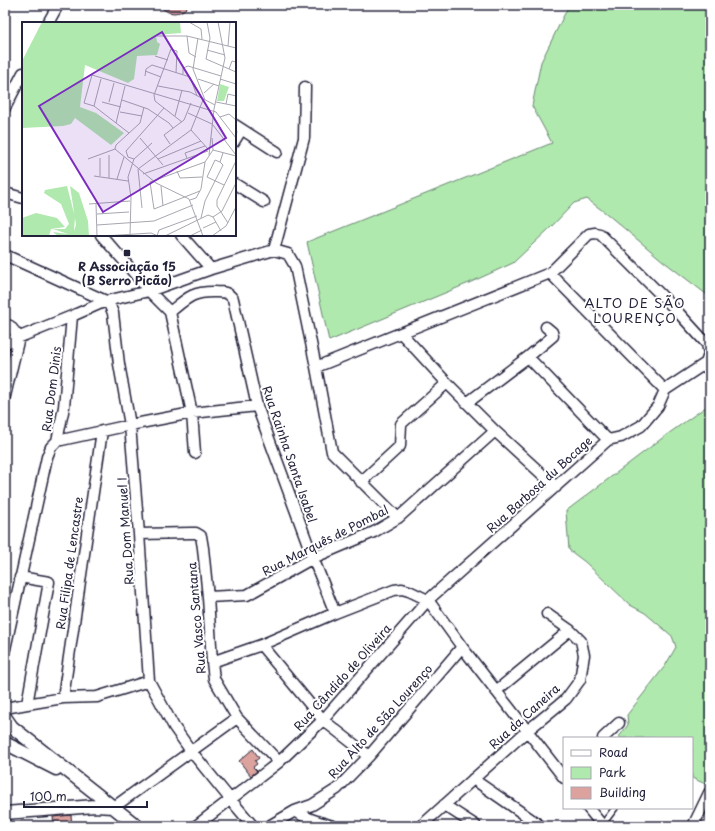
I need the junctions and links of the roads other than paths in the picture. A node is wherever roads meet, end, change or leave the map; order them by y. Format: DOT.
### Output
graph roads {
  1 [pos="58,5"];
  2 [pos="49,22"];
  3 [pos="22,75"];
  4 [pos="305,87"];
  5 [pos="5,108"];
  6 [pos="239,127"];
  7 [pos="236,138"];
  8 [pos="277,152"];
  9 [pos="236,185"];
  10 [pos="5,193"];
  11 [pos="22,198"];
  12 [pos="264,202"];
  13 [pos="102,236"];
  14 [pos="182,236"];
  15 [pos="274,250"];
  16 [pos="5,256"];
  17 [pos="211,269"];
  18 [pos="550,273"];
  19 [pos="149,291"];
  20 [pos="106,301"];
  21 [pos="170,312"];
  22 [pos="72,316"];
  23 [pos="5,324"];
  24 [pos="546,327"];
  25 [pos="401,333"];
  26 [pos="19,337"];
  27 [pos="5,343"];
  28 [pos="528,357"];
  29 [pos="316,367"];
  30 [pos="447,383"];
  31 [pos="665,390"];
  32 [pos="5,396"];
  33 [pos="467,402"];
  34 [pos="257,406"];
  35 [pos="192,413"];
  36 [pos="130,425"];
  37 [pos="495,431"];
  38 [pos="102,432"];
  39 [pos="608,440"];
  40 [pos="57,441"];
  41 [pos="195,453"];
  42 [pos="361,482"];
  43 [pos="556,487"];
  44 [pos="398,518"];
  45 [pos="139,534"];
  46 [pos="313,558"];
  47 [pos="20,577"];
  48 [pos="208,597"];
  49 [pos="428,600"];
  50 [pos="335,613"];
  51 [pos="547,614"];
  52 [pos="570,630"];
  53 [pos="261,645"];
  54 [pos="462,648"];
  55 [pos="5,649"];
  56 [pos="212,662"];
  57 [pos="149,681"];
  58 [pos="496,691"];
  59 [pos="63,698"];
  60 [pos="27,704"];
  61 [pos="5,708"];
  62 [pos="237,718"];
  63 [pos="5,720"];
  64 [pos="323,720"];
  65 [pos="619,723"];
  66 [pos="527,731"];
  67 [pos="604,737"];
  68 [pos="5,743"];
  69 [pos="191,751"];
  70 [pos="369,756"];
  71 [pos="279,762"];
  72 [pos="563,776"];
  73 [pos="473,779"];
  74 [pos="80,781"];
  75 [pos="709,793"];
  76 [pos="230,799"];
  77 [pos="444,805"];
  78 [pos="114,807"];
  79 [pos="589,809"];
  80 [pos="614,809"];
  81 [pos="296,811"];
  82 [pos="5,813"];
  83 [pos="137,826"];
  84 [pos="196,826"];
  85 [pos="253,826"];
  86 [pos="269,826"];
  87 [pos="333,826"];
  88 [pos="422,826"];
  89 [pos="475,826"];
  90 [pos="541,826"];
  91 [pos="602,826"];
  92 [pos="693,826"];
  1 -- 2 [label="street"];
  3 -- 5 [label="street"];
  4 -- 15 [label="street"];
  6 -- 7 [label="street"];
  6 -- 8 [label="street"];
  9 -- 12 [label="street"];
  10 -- 11 [label="street"];
  13 -- 19 [label="street"];
  14 -- 17 [label="street"];
  15 -- 17 [label="street"];
  15 -- 29 [label="street"];
  16 -- 20 [label="street"];
  17 -- 19 [label="street"];
  18 -- 25 [label="street"];
  18 -- 31 [label="street"];
  18 -- 31 [label="street"];
  19 -- 20 [label="street"];
  19 -- 21 [label="street"];
  20 -- 22 [label="street"];
  20 -- 36 [label="street, Rua Dom Manuel I"];
  21 -- 34 [label="street, Rua Rainha Santa Isabel"];
  21 -- 35 [label="street"];
  22 -- 26 [label="street"];
  22 -- 40 [label="street, Rua Dom Dinis"];
  23 -- 26 [label="street"];
  24 -- 28 [label="street"];
  25 -- 29 [label="street"];
  25 -- 30 [label="street"];
  26 -- 27 [label="street"];
  26 -- 32 [label="street"];
  28 -- 33 [label="street"];
  28 -- 39 [label="street"];
  29 -- 42 [label="street"];
  30 -- 33 [label="street"];
  30 -- 42 [label="street"];
  31 -- 39 [label="street, Rua Barbosa du Bocage"];
  33 -- 37 [label="street"];
  34 -- 35 [label="street"];
  34 -- 46 [label="street, Rua Rainha Santa Isabel"];
  35 -- 36 [label="street"];
  35 -- 41 [label="street"];
  36 -- 38 [label="street"];
  36 -- 45 [label="street, Rua Dom Manuel I"];
  37 -- 43 [label="street"];
  37 -- 44 [label="street, Rua Marquês de Pombal"];
  38 -- 40 [label="street"];
  38 -- 59 [label="street, Rua Filipa de Lencastre"];
  39 -- 43 [label="street, Rua Barbosa du Bocage"];
  40 -- 47 [label="street, Rua Dom Dinis"];
  42 -- 44 [label="street"];
  43 -- 49 [label="street, Rua Barbosa du Bocage"];
  44 -- 46 [label="street, Rua Marquês de Pombal"];
  45 -- 48 [label="street, Rua Vasco Santana"];
  45 -- 57 [label="street, Rua Dom Manuel I"];
  46 -- 48 [label="street, Rua Marquês de Pombal"];
  46 -- 50 [label="street, Rua Rainha Santa Isabel"];
  47 -- 55 [label="street, Rua Dom Dinis"];
  47 -- 60 [label="street"];
  48 -- 56 [label="street, Rua Vasco Santana"];
  49 -- 50 [label="street"];
  49 -- 54 [label="street"];
  49 -- 64 [label="street, Rua Cândido de Oliveira"];
  50 -- 53 [label="street"];
  51 -- 52 [label="street, Rua da Caneira"];
  52 -- 58 [label="street"];
  52 -- 66 [label="street, Rua da Caneira"];
  53 -- 56 [label="street"];
  53 -- 64 [label="street"];
  54 -- 58 [label="street"];
  54 -- 70 [label="street, Rua Alto de São Lourenço"];
  56 -- 62 [label="street, Rua Vasco Santana"];
  57 -- 59 [label="street"];
  57 -- 69 [label="street, Rua Dom Manuel I"];
  58 -- 66 [label="street"];
  59 -- 60 [label="street"];
  60 -- 61 [label="street"];
  62 -- 69 [label="street"];
  62 -- 71 [label="street, Rua Vasco Santana"];
  63 -- 74 [label="street"];
  64 -- 70 [label="street"];
  64 -- 71 [label="street, Rua Cândido de Oliveira"];
  65 -- 67 [label="street"];
  66 -- 72 [label="street"];
  66 -- 73 [label="street, Rua da Caneira"];
  68 -- 74 [label="street"];
  69 -- 76 [label="street, Rua Dom Manuel I"];
  69 -- 78 [label="street"];
  70 -- 81 [label="street, Rua Alto de São Lourenço"];
  71 -- 76 [label="street, Rua Cândido de Oliveira"];
  73 -- 77 [label="street, Rua da Caneira"];
  73 -- 90 [label="street"];
  74 -- 78 [label="street"];
  75 -- 92 [label="street"];
  76 -- 84 [label="street, Rua Cândido de Oliveira"];
  76 -- 85 [label="street, Rua Dom Manuel I"];
  77 -- 88 [label="street, Rua da Caneira"];
  77 -- 89 [label="street"];
  78 -- 82 [label="street"];
  78 -- 83 [label="street"];
  79 -- 91 [label="street"];
  80 -- 91 [label="lane"];
  81 -- 86 [label="street, Rua Alto de São Lourenço"];
  81 -- 87 [label="street"];
}
